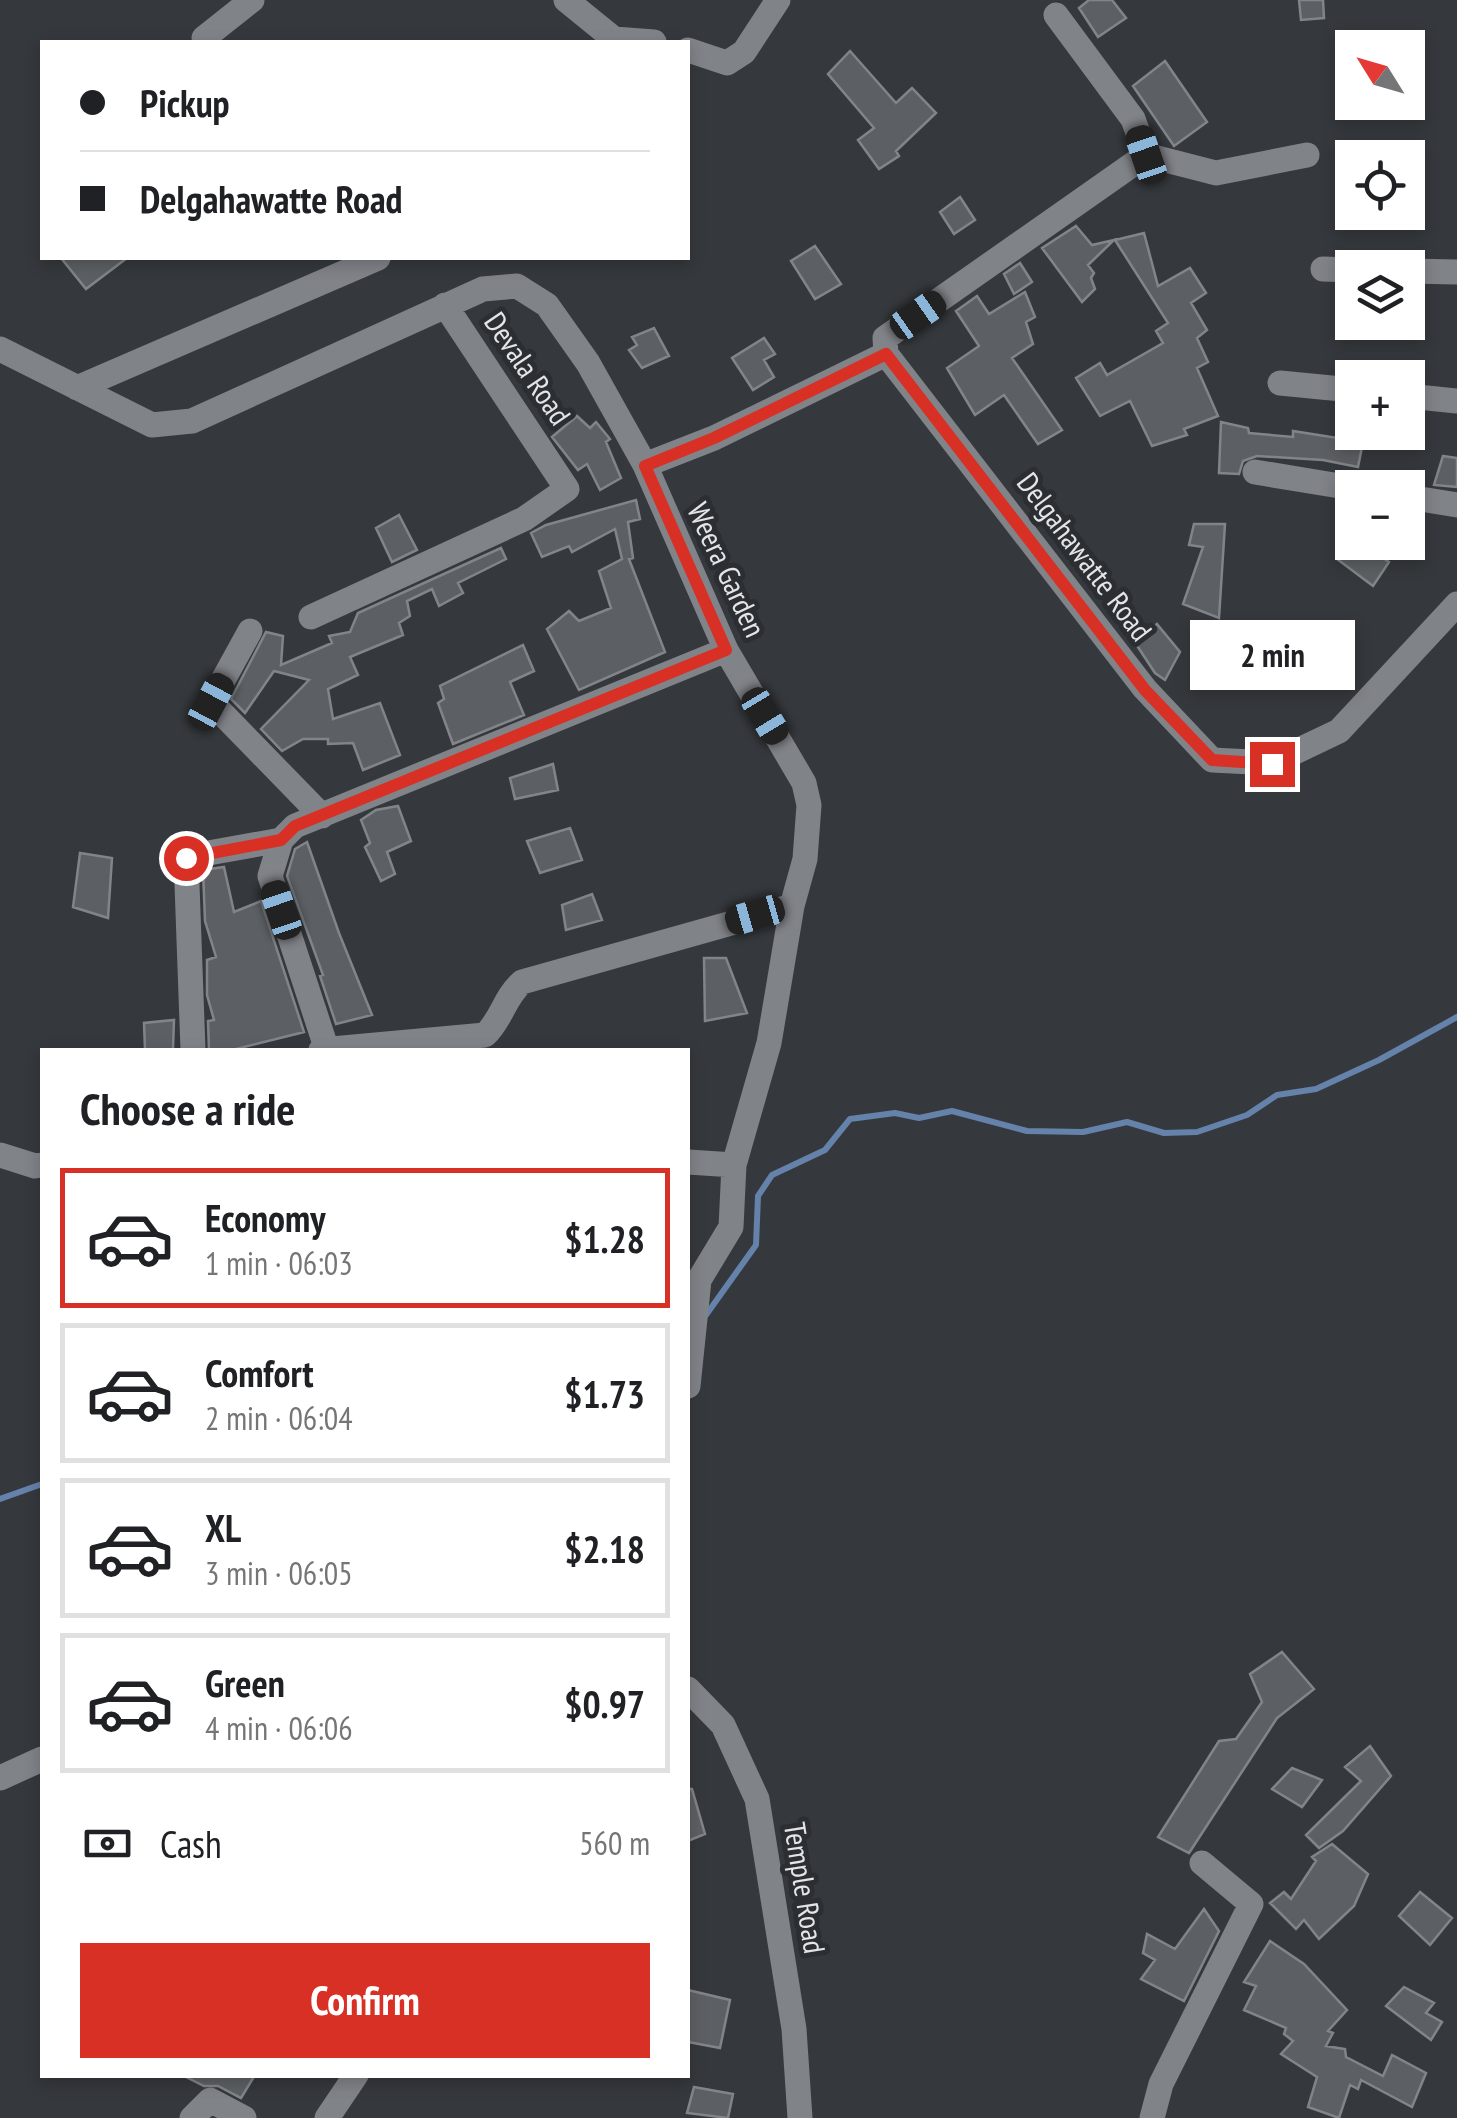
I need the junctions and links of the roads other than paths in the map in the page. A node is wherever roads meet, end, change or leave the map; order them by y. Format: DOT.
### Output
graph roads {
  1 [pos="252,0"];
  2 [pos="566,0"];
  3 [pos="778,0"];
  4 [pos="1056,15"];
  5 [pos="204,38"];
  6 [pos="627,40"];
  7 [pos="690,51"];
  8 [pos="1308,154"];
  9 [pos="1146,155"];
  10 [pos="373,260"];
  11 [pos="1323,269"];
  12 [pos="1335,269"];
  13 [pos="1425,271"];
  14 [pos="1457,272"];
  15 [pos="445,305"];
  16 [pos="0,348"];
  17 [pos="886,354"];
  18 [pos="1280,383"];
  19 [pos="77,388"];
  20 [pos="1335,388"];
  21 [pos="1425,398"];
  22 [pos="1457,401"];
  23 [pos="645,466"];
  24 [pos="1255,472"];
  25 [pos="1335,485"];
  26 [pos="1425,500"];
  27 [pos="1457,505"];
  28 [pos="1457,604"];
  29 [pos="311,616"];
  30 [pos="250,630"];
  31 [pos="726,650"];
  32 [pos="322,816"];
  33 [pos="281,840"];
  34 [pos="792,906"];
  35 [pos="193,1048"];
  36 [pos="325,1048"];
  37 [pos="336,1048"];
  38 [pos="0,1154"];
  39 [pos="690,1162"];
  40 [pos="40,1165"];
  41 [pos="734,1166"];
  42 [pos="690,1368"];
  43 [pos="690,1692"];
  44 [pos="40,1759"];
  45 [pos="0,1778"];
  46 [pos="1202,1862"];
  47 [pos="354,2078"];
  48 [pos="192,2118"];
  49 [pos="244,2118"];
  50 [pos="327,2118"];
  51 [pos="800,2118"];
  52 [pos="1152,2118"];
  1 -- 5 [label="street"];
  2 -- 6 [label="street"];
  3 -- 7 [label="street"];
  4 -- 9 [label="street"];
  8 -- 9 [label="street"];
  9 -- 17 [label="street"];
  10 -- 19 [label="street"];
  11 -- 12 [label="street"];
  13 -- 14 [label="street"];
  15 -- 19 [label="street, Devala Road"];
  15 -- 23 [label="street, Weera Garden"];
  15 -- 29 [label="street, Devala Road"];
  16 -- 19 [label="street, Devala Road"];
  17 -- 23 [label="street"];
  17 -- 28 [label="street, Delgahawatte Road"];
  18 -- 20 [label="street"];
  21 -- 22 [label="street"];
  23 -- 31 [label="street, Weera Garden"];
  24 -- 25 [label="street"];
  26 -- 27 [label="street"];
  30 -- 32 [label="street"];
  31 -- 32 [label="street"];
  31 -- 34 [label="street, Weera Garden"];
  32 -- 33 [label="street"];
  33 -- 35 [label="street"];
  33 -- 36 [label="street"];
  34 -- 37 [label="street"];
  34 -- 41 [label="street, Weera Garden"];
  38 -- 40 [label="street"];
  39 -- 41 [label="street"];
  41 -- 42 [label="street, Weera Garden"];
  43 -- 51 [label="street, Temple Road"];
  44 -- 45 [label="street"];
  46 -- 52 [label="street"];
  47 -- 50 [label="street"];
  48 -- 49 [label="street"];
}
